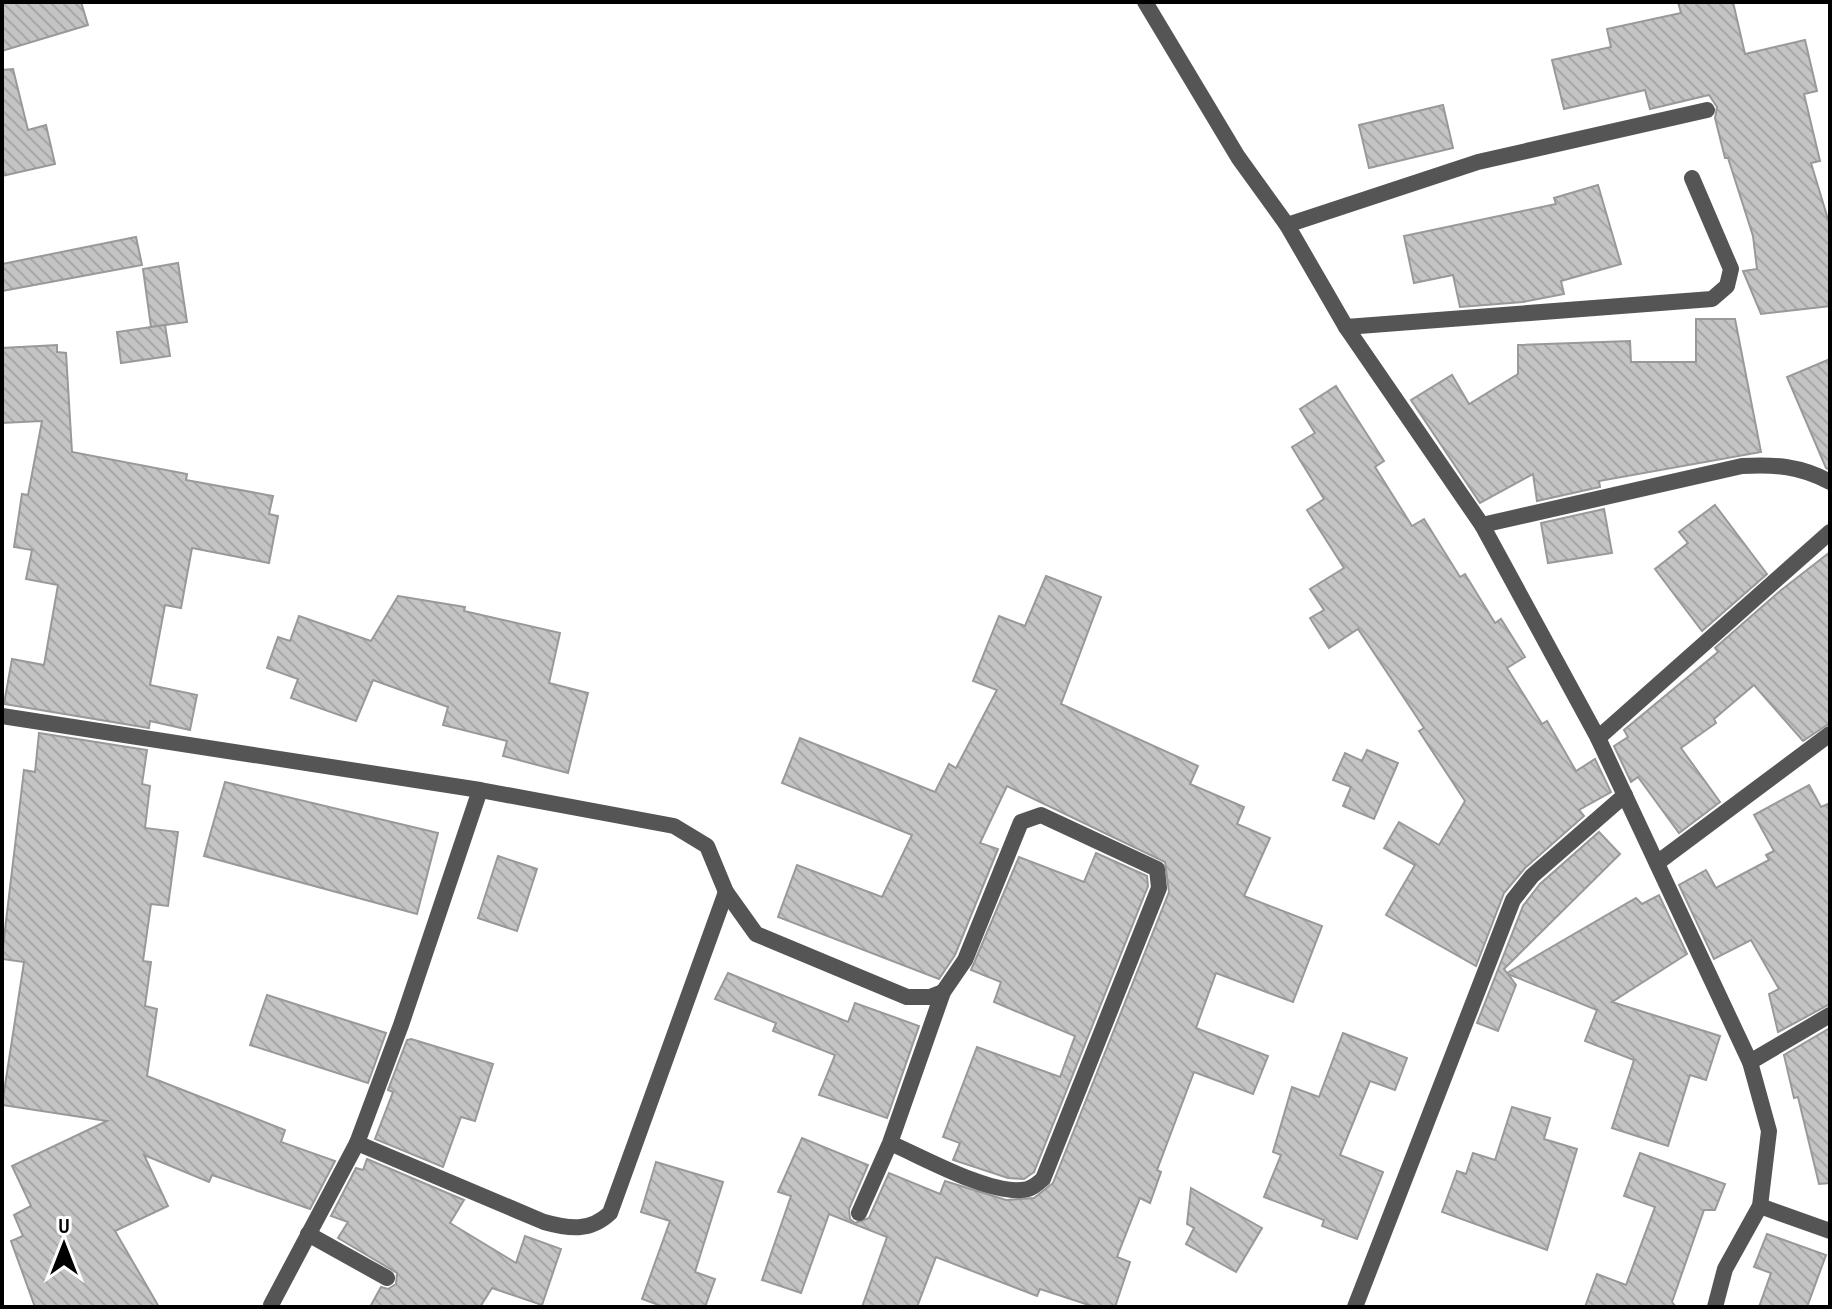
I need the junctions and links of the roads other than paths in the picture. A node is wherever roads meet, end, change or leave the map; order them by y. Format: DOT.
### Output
graph roads {
  1 [pos="1145,2"];
  2 [pos="1707,110"];
  3 [pos="1692,178"];
  4 [pos="1287,225"];
  5 [pos="1346,327"];
  6 [pos="1830,482"];
  7 [pos="1482,525"];
  8 [pos="1830,532"];
  9 [pos="2,716"];
  10 [pos="1830,734"];
  11 [pos="1598,738"];
  12 [pos="480,790"];
  13 [pos="1625,795"];
  14 [pos="1657,863"];
  15 [pos="726,892"];
  16 [pos="943,992"];
  17 [pos="1830,1015"];
  18 [pos="1750,1062"];
  19 [pos="357,1143"];
  20 [pos="890,1143"];
  21 [pos="1760,1206"];
  22 [pos="859,1213"];
  23 [pos="1830,1231"];
  24 [pos="308,1234"];
  25 [pos="387,1278"];
  26 [pos="271,1305"];
  27 [pos="1355,1307"];
  28 [pos="1715,1307"];
  1 -- 4 [label="street"];
  2 -- 4 [label="street"];
  3 -- 5 [label="street"];
  4 -- 5 [label="street"];
  5 -- 7 [label="street"];
  6 -- 7 [label="street"];
  7 -- 11 [label="street"];
  8 -- 11 [label="street"];
  9 -- 12 [label="street"];
  10 -- 14 [label="street"];
  11 -- 13 [label="street"];
  12 -- 15 [label="street"];
  12 -- 19 [label="street"];
  13 -- 14 [label="street"];
  13 -- 27 [label="street"];
  14 -- 18 [label="street"];
  15 -- 16 [label="street"];
  15 -- 19 [label="street"];
  16 -- 20 [label="street"];
  16 -- 20 [label="street"];
  17 -- 18 [label="street"];
  18 -- 21 [label="street"];
  19 -- 24 [label="street"];
  20 -- 22 [label="street"];
  21 -- 23 [label="street"];
  21 -- 28 [label="street"];
  24 -- 25 [label="street"];
  24 -- 26 [label="street"];
}
